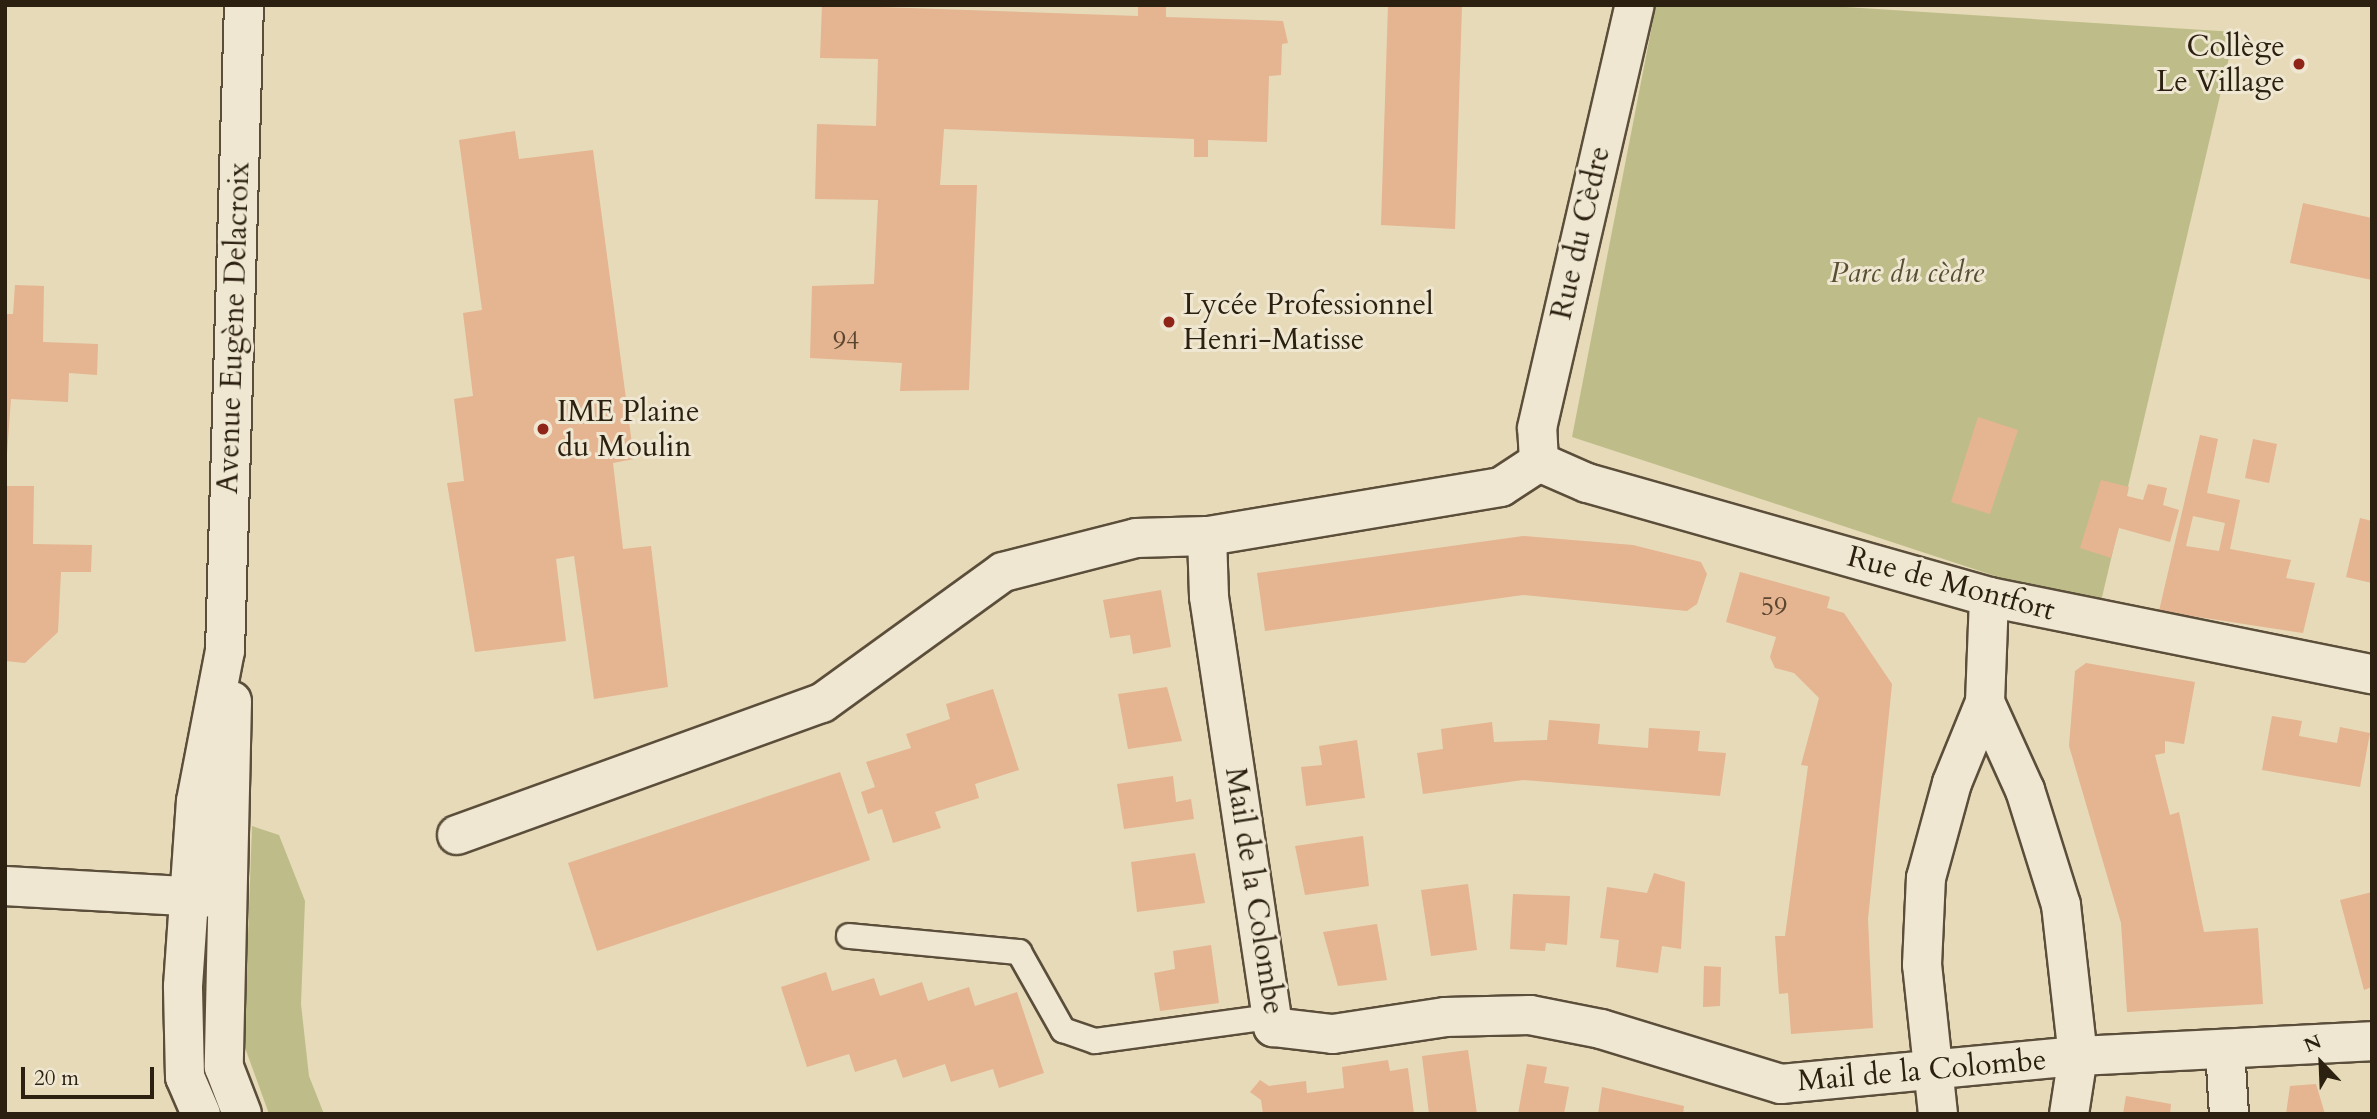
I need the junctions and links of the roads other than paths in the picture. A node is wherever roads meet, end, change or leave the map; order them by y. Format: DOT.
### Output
graph roads {
  1 [pos="244,5"];
  2 [pos="1635,5"];
  3 [pos="1539,462"];
  4 [pos="1207,536"];
  5 [pos="1989,597"];
  6 [pos="225,651"];
  7 [pos="2372,674"];
  8 [pos="1985,702"];
  9 [pos="457,835"];
  10 [pos="5,886"];
  11 [pos="188,897"];
  12 [pos="229,898"];
  13 [pos="849,936"];
  14 [pos="1271,1017"];
  15 [pos="2372,1041"];
  16 [pos="2225,1049"];
  17 [pos="2078,1056"];
  18 [pos="1930,1072"];
  19 [pos="201,1114"];
  20 [pos="242,1114"];
  21 [pos="1938,1114"];
  22 [pos="2069,1114"];
  23 [pos="2229,1114"];
  1 -- 6 [label="street, Avenue Eugène Delacroix"];
  2 -- 3 [label="street, Rue du Cèdre"];
  3 -- 4 [label="street"];
  3 -- 5 [label="street, Rue de Montfort"];
  4 -- 9 [label="street"];
  4 -- 14 [label="street, Mail de la Colombe"];
  5 -- 7 [label="street, Rue de Montfort"];
  5 -- 8 [label="street"];
  6 -- 11 [label="street, Avenue Eugène Delacroix"];
  6 -- 12 [label="street, Avenue Eugène Delacroix"];
  8 -- 17 [label="street"];
  8 -- 18 [label="street"];
  10 -- 11 [label="street"];
  11 -- 12 [label="street"];
  11 -- 19 [label="street, Avenue Eugène Delacroix"];
  12 -- 20 [label="street, Avenue Eugène Delacroix"];
  13 -- 14 [label="lane"];
  14 -- 18 [label="street, Mail de la Colombe"];
  15 -- 16 [label="street, Mail de la Colombe"];
  16 -- 17 [label="street, Mail de la Colombe"];
  16 -- 23 [label="street"];
  17 -- 18 [label="street, Mail de la Colombe"];
  17 -- 22 [label="street"];
  18 -- 21 [label="street"];
}
